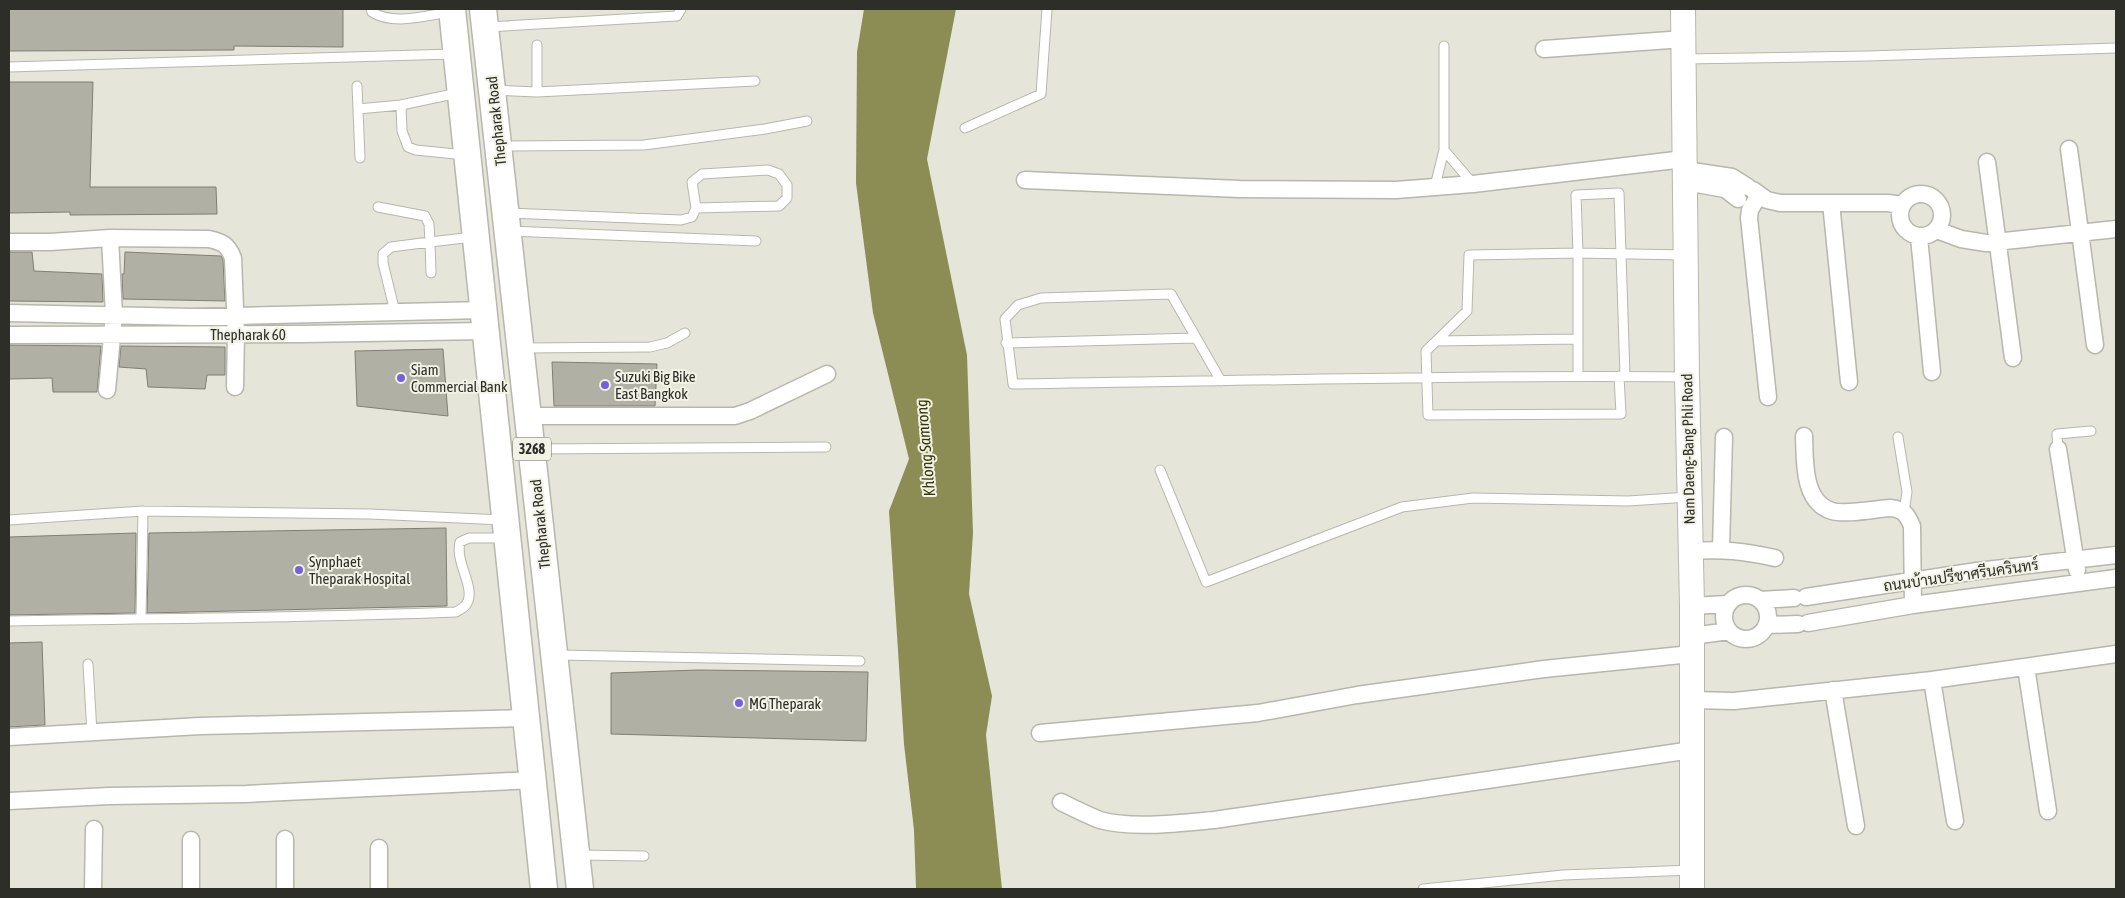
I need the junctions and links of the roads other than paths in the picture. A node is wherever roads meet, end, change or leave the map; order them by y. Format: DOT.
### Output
graph roads {
  1 [pos="371,9"];
  2 [pos="681,9"];
  3 [pos="1047,9"];
  4 [pos="1683,9"];
  5 [pos="452,10"];
  6 [pos="484,18"];
  7 [pos="537,45"];
  8 [pos="1444,46"];
  9 [pos="1544,48"];
  10 [pos="2116,48"];
  11 [pos="1684,49"];
  12 [pos="457,54"];
  13 [pos="9,67"];
  14 [pos="755,81"];
  15 [pos="357,86"];
  16 [pos="493,90"];
  17 [pos="461,92"];
  18 [pos="537,92"];
  19 [pos="401,105"];
  20 [pos="358,109"];
  21 [pos="807,121"];
  22 [pos="965,128"];
  23 [pos="499,146"];
  24 [pos="2069,149"];
  25 [pos="1444,150"];
  26 [pos="468,155"];
  27 [pos="360,158"];
  28 [pos="1987,162"];
  29 [pos="1685,170"];
  30 [pos="1025,180"];
  31 [pos="1473,184"];
  32 [pos="1435,186"];
  33 [pos="1748,197"];
  34 [pos="1831,203"];
  35 [pos="1902,205"];
  36 [pos="378,207"];
  37 [pos="696,208"];
  38 [pos="508,222"];
  39 [pos="2116,229"];
  40 [pos="1937,230"];
  41 [pos="2080,234"];
  42 [pos="476,237"];
  43 [pos="1919,237"];
  44 [pos="110,238"];
  45 [pos="9,242"];
  46 [pos="430,242"];
  47 [pos="756,242"];
  48 [pos="1998,242"];
  49 [pos="1578,253"];
  50 [pos="1621,254"];
  51 [pos="1686,255"];
  52 [pos="431,273"];
  53 [pos="395,312"];
  54 [pos="9,313"];
  55 [pos="302,314"];
  56 [pos="114,315"];
  57 [pos="234,315"];
  58 [pos="485,320"];
  59 [pos="685,333"];
  60 [pos="114,334"];
  61 [pos="236,334"];
  62 [pos="302,334"];
  63 [pos="9,335"];
  64 [pos="1196,338"];
  65 [pos="1578,339"];
  66 [pos="1436,341"];
  67 [pos="1006,343"];
  68 [pos="2095,345"];
  69 [pos="521,348"];
  70 [pos="2013,358"];
  71 [pos="1932,372"];
  72 [pos="827,374"];
  73 [pos="1578,376"];
  74 [pos="1622,376"];
  75 [pos="1686,377"];
  76 [pos="1425,378"];
  77 [pos="1221,381"];
  78 [pos="1849,382"];
  79 [pos="235,386"];
  80 [pos="107,390"];
  81 [pos="1768,397"];
  82 [pos="528,416"];
  83 [pos="2091,431"];
  84 [pos="1804,436"];
  85 [pos="1898,436"];
  86 [pos="1724,437"];
  87 [pos="826,447"];
  88 [pos="2058,449"];
  89 [pos="532,450"];
  90 [pos="1160,470"];
  91 [pos="1690,498"];
  92 [pos="142,511"];
  93 [pos="1904,512"];
  94 [pos="9,520"];
  95 [pos="506,529"];
  96 [pos="1721,549"];
  97 [pos="1691,551"];
  98 [pos="2116,555"];
  99 [pos="1775,558"];
  100 [pos="2076,560"];
  101 [pos="2116,578"];
  102 [pos="1911,580"];
  103 [pos="2078,584"];
  104 [pos="1760,600"];
  105 [pos="1728,604"];
  106 [pos="1913,605"];
  107 [pos="1692,606"];
  108 [pos="141,618"];
  109 [pos="9,622"];
  110 [pos="1766,625"];
  111 [pos="1729,631"];
  112 [pos="1691,645"];
  113 [pos="2116,654"];
  114 [pos="555,655"];
  115 [pos="860,661"];
  116 [pos="88,664"];
  117 [pos="2026,667"];
  118 [pos="1932,680"];
  119 [pos="1833,690"];
  120 [pos="1692,700"];
  121 [pos="526,718"];
  122 [pos="92,733"];
  123 [pos="1040,733"];
  124 [pos="9,737"];
  125 [pos="1692,750"];
  126 [pos="533,780"];
  127 [pos="9,801"];
  128 [pos="1061,802"];
  129 [pos="2048,811"];
  130 [pos="1955,821"];
  131 [pos="1856,826"];
  132 [pos="94,829"];
  133 [pos="285,839"];
  134 [pos="191,840"];
  135 [pos="379,848"];
  136 [pos="577,855"];
  137 [pos="644,856"];
  138 [pos="1692,879"];
  139 [pos="93,889"];
  140 [pos="191,889"];
  141 [pos="285,889"];
  142 [pos="379,889"];
  143 [pos="544,889"];
  144 [pos="580,889"];
  145 [pos="1423,889"];
  1 -- 5 [label="lane"];
  2 -- 6 [label="lane"];
  3 -- 22 [label="lane"];
  4 -- 11 [label="main road, Nam Daeng-Bang Phli Road"];
  5 -- 12 [label="main road, Thepharak Road / 3268"];
  6 -- 16 [label="main road, Thepharak Road / 3268"];
  7 -- 18 [label="lane"];
  8 -- 25 [label="lane"];
  9 -- 11 [label="street"];
  10 -- 11 [label="lane"];
  11 -- 29 [label="main road, Nam Daeng-Bang Phli Road"];
  12 -- 13 [label="lane"];
  12 -- 17 [label="main road, Thepharak Road / 3268"];
  14 -- 18 [label="lane"];
  15 -- 20 [label="lane"];
  16 -- 18 [label="lane"];
  16 -- 23 [label="main road, Thepharak Road / 3268"];
  17 -- 19 [label="lane"];
  17 -- 26 [label="main road, Thepharak Road / 3268"];
  19 -- 20 [label="lane"];
  19 -- 26 [label="lane"];
  20 -- 27 [label="lane"];
  21 -- 23 [label="lane"];
  23 -- 38 [label="main road, Thepharak Road / 3268"];
  24 -- 41 [label="street"];
  25 -- 31 [label="lane"];
  25 -- 32 [label="lane"];
  26 -- 42 [label="main road, Thepharak Road / 3268"];
  28 -- 48 [label="street"];
  29 -- 31 [label="street"];
  29 -- 33 [label="street"];
  29 -- 51 [label="main road, Nam Daeng-Bang Phli Road"];
  30 -- 32 [label="street"];
  31 -- 32 [label="street"];
  33 -- 34 [label="street"];
  33 -- 81 [label="street"];
  34 -- 35 [label="street"];
  34 -- 78 [label="street"];
  35 -- 40 [label="street"];
  35 -- 43 [label="street"];
  36 -- 46 [label="lane"];
  37 -- 37 [label="lane"];
  37 -- 38 [label="lane"];
  38 -- 47 [label="lane"];
  38 -- 69 [label="main road, Thepharak Road / 3268"];
  39 -- 41 [label="street"];
  40 -- 43 [label="street"];
  40 -- 48 [label="street"];
  41 -- 48 [label="street"];
  41 -- 68 [label="street"];
  42 -- 46 [label="lane"];
  42 -- 58 [label="main road, Thepharak Road / 3268"];
  43 -- 71 [label="street"];
  44 -- 45 [label="street"];
  44 -- 56 [label="street"];
  44 -- 57 [label="street"];
  46 -- 52 [label="lane"];
  46 -- 53 [label="lane"];
  48 -- 70 [label="street"];
  49 -- 50 [label="lane"];
  49 -- 50 [label="lane"];
  49 -- 65 [label="lane"];
  49 -- 66 [label="lane"];
  50 -- 51 [label="lane"];
  50 -- 74 [label="lane"];
  51 -- 75 [label="main road, Nam Daeng-Bang Phli Road"];
  53 -- 55 [label="street, Thepharak 60"];
  53 -- 58 [label="street, Thepharak 60"];
  54 -- 56 [label="street, Thepharak 60"];
  55 -- 57 [label="street, Thepharak 60"];
  55 -- 62 [label="street"];
  56 -- 57 [label="street, Thepharak 60"];
  56 -- 60 [label="street"];
  57 -- 61 [label="street"];
  58 -- 62 [label="street, Thepharak 60"];
  58 -- 95 [label="main road, Thepharak Road / 3268"];
  59 -- 69 [label="lane"];
  60 -- 61 [label="street, Thepharak 60"];
  60 -- 63 [label="street, Thepharak 60"];
  60 -- 80 [label="street"];
  61 -- 62 [label="street, Thepharak 60"];
  61 -- 79 [label="street"];
  64 -- 67 [label="lane"];
  64 -- 67 [label="lane"];
  64 -- 77 [label="lane"];
  65 -- 66 [label="lane"];
  65 -- 73 [label="lane"];
  66 -- 76 [label="lane"];
  67 -- 77 [label="lane"];
  69 -- 82 [label="main road, Thepharak Road / 3268"];
  72 -- 82 [label="street"];
  73 -- 74 [label="lane"];
  73 -- 76 [label="lane"];
  74 -- 75 [label="lane"];
  74 -- 76 [label="lane"];
  75 -- 91 [label="main road, Nam Daeng-Bang Phli Road"];
  76 -- 77 [label="lane"];
  82 -- 89 [label="main road, Thepharak Road / 3268"];
  83 -- 88 [label="lane"];
  84 -- 93 [label="street"];
  85 -- 93 [label="lane"];
  86 -- 96 [label="street"];
  87 -- 89 [label="lane"];
  88 -- 100 [label="street"];
  89 -- 114 [label="main road, Thepharak Road / 3268"];
  90 -- 91 [label="lane"];
  91 -- 97 [label="main road, Nam Daeng-Bang Phli Road"];
  92 -- 94 [label="lane"];
  92 -- 95 [label="lane"];
  92 -- 108 [label="lane"];
  93 -- 102 [label="street"];
  95 -- 108 [label="lane"];
  95 -- 121 [label="main road, Thepharak Road / 3268"];
  96 -- 97 [label="street"];
  96 -- 99 [label="street"];
  97 -- 107 [label="main road, Nam Daeng-Bang Phli Road"];
  98 -- 100 [label="street, ถนนบ้านปรีชาศรีนครินทร์"];
  100 -- 102 [label="street, ถนนบ้านปรีชาศรีนครินทร์"];
  100 -- 103 [label="street"];
  101 -- 103 [label="street, ถนนบ้านปรีชาศรีนครินทร์"];
  102 -- 104 [label="street, ถนนบ้านปรีชาศรีนครินทร์"];
  102 -- 106 [label="street"];
  103 -- 106 [label="street, ถนนบ้านปรีชาศรีนครินทร์"];
  104 -- 105 [label="street"];
  104 -- 110 [label="street"];
  105 -- 107 [label="street"];
  105 -- 111 [label="street"];
  106 -- 110 [label="street, ถนนบ้านปรีชาศรีนครินทร์"];
  107 -- 112 [label="main road, Nam Daeng-Bang Phli Road"];
  108 -- 109 [label="lane"];
  110 -- 111 [label="street"];
  111 -- 112 [label="street"];
  112 -- 120 [label="main road, Nam Daeng-Bang Phli Road"];
  112 -- 123 [label="street"];
  113 -- 117 [label="street"];
  114 -- 115 [label="lane"];
  114 -- 136 [label="main road, Thepharak Road / 3268"];
  116 -- 122 [label="lane"];
  117 -- 118 [label="street"];
  117 -- 129 [label="street"];
  118 -- 119 [label="street"];
  118 -- 130 [label="street"];
  119 -- 120 [label="street"];
  119 -- 131 [label="street"];
  120 -- 125 [label="main road, Nam Daeng-Bang Phli Road"];
  121 -- 122 [label="street"];
  121 -- 126 [label="main road, Thepharak Road / 3268"];
  122 -- 124 [label="street"];
  125 -- 128 [label="street"];
  125 -- 138 [label="main road, Nam Daeng-Bang Phli Road"];
  126 -- 127 [label="street"];
  126 -- 143 [label="main road, Thepharak Road / 3268"];
  132 -- 139 [label="street"];
  133 -- 141 [label="street"];
  134 -- 140 [label="street"];
  135 -- 142 [label="street"];
  136 -- 137 [label="lane"];
  136 -- 144 [label="main road, Thepharak Road / 3268"];
  138 -- 145 [label="lane"];
}
